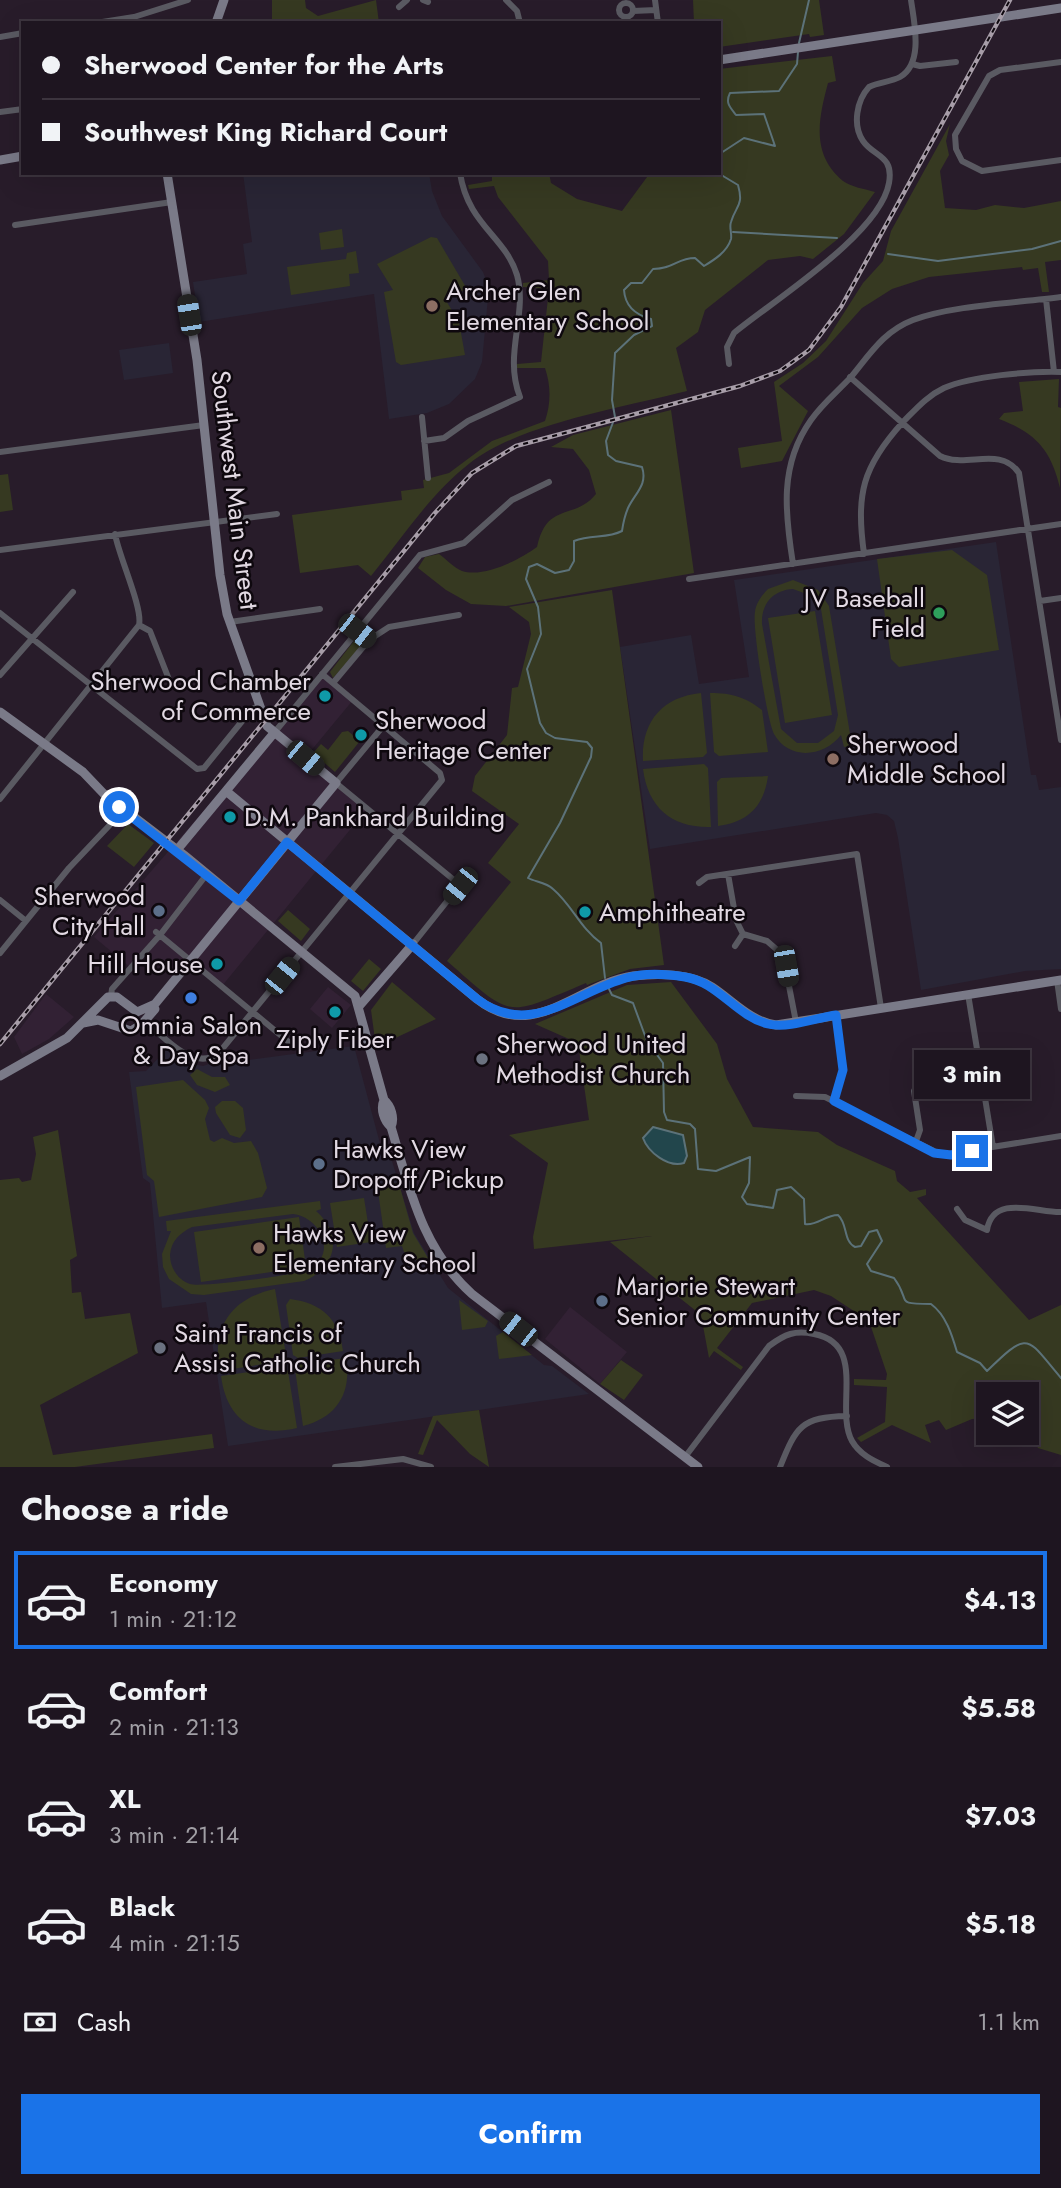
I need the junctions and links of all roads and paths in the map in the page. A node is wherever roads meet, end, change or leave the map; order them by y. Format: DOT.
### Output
graph roads {
  1 [pos="188,0"];
  2 [pos="224,0"];
  3 [pos="407,0"];
  4 [pos="506,0"];
  5 [pos="655,0"];
  6 [pos="911,0"];
  7 [pos="399,7"];
  8 [pos="1061,8"];
  9 [pos="656,10"];
  10 [pos="633,11"];
  11 [pos="109,21"];
  12 [pos="217,21"];
  13 [pos="520,21"];
  14 [pos="658,21"];
  15 [pos="914,31"];
  16 [pos="21,33"];
  17 [pos="0,37"];
  18 [pos="721,60"];
  19 [pos="956,62"];
  20 [pos="1061,62"];
  21 [pos="912,64"];
  22 [pos="21,109"];
  23 [pos="0,112"];
  24 [pos="21,156"];
  25 [pos="0,160"];
  26 [pos="1061,160"];
  27 [pos="167,175"];
  28 [pos="461,175"];
  29 [pos="172,202"];
  30 [pos="15,225"];
  31 [pos="1061,298"];
  32 [pos="1046,299"];
  33 [pos="729,363"];
  34 [pos="1057,372"];
  35 [pos="850,377"];
  36 [pos="422,417"];
  37 [pos="204,425"];
  38 [pos="901,425"];
  39 [pos="424,441"];
  40 [pos="0,452"];
  41 [pos="428,478"];
  42 [pos="550,482"];
  43 [pos="277,514"];
  44 [pos="214,522"];
  45 [pos="1061,524"];
  46 [pos="1029,529"];
  47 [pos="115,534"];
  48 [pos="0,550"];
  49 [pos="864,554"];
  50 [pos="793,564"];
  51 [pos="689,579"];
  52 [pos="73,592"];
  53 [pos="1061,598"];
  54 [pos="1040,601"];
  55 [pos="320,609"];
  56 [pos="0,612"];
  57 [pos="458,615"];
  58 [pos="230,622"];
  59 [pos="139,625"];
  60 [pos="357,631"];
  61 [pos="32,638"];
  62 [pos="369,640"];
  63 [pos="1061,671"];
  64 [pos="1051,673"];
  65 [pos="322,674"];
  66 [pos="0,675"];
  67 [pos="170,682"];
  68 [pos="333,683"];
  69 [pos="91,686"];
  70 [pos="260,706"];
  71 [pos="0,712"];
  72 [pos="384,725"];
  73 [pos="274,733"];
  74 [pos="1061,740"];
  75 [pos="44,745"];
  76 [pos="336,783"];
  77 [pos="226,791"];
  78 [pos="0,799"];
  79 [pos="124,810"];
  80 [pos="398,834"];
  81 [pos="287,842"];
  82 [pos="177,850"];
  83 [pos="207,874"];
  84 [pos="727,874"];
  85 [pos="699,883"];
  86 [pos="350,893"];
  87 [pos="0,900"];
  88 [pos="239,901"];
  89 [pos="26,921"];
  90 [pos="158,933"];
  91 [pos="743,934"];
  92 [pos="412,944"];
  93 [pos="735,946"];
  94 [pos="302,952"];
  95 [pos="0,953"];
  96 [pos="191,960"];
  97 [pos="1059,980"];
  98 [pos="968,994"];
  99 [pos="111,996"];
  100 [pos="102,1003"];
  101 [pos="155,1004"];
  102 [pos="360,1005"];
  103 [pos="881,1008"];
  104 [pos="1061,1009"];
  105 [pos="254,1012"];
  106 [pos="137,1013"];
  107 [pos="836,1015"];
  108 [pos="796,1022"];
  109 [pos="83,1023"];
  110 [pos="108,1023"];
  111 [pos="142,1023"];
  112 [pos="290,1043"];
  113 [pos="0,1076"];
  114 [pos="914,1091"];
  115 [pos="796,1096"];
  116 [pos="834,1101"];
  117 [pos="1061,1136"];
  118 [pos="915,1143"];
  119 [pos="993,1147"];
  120 [pos="957,1209"];
  121 [pos="1061,1212"];
  122 [pos="847,1416"];
  123 [pos="685,1457"];
  124 [pos="380,1464"];
  125 [pos="335,1467"];
  126 [pos="431,1467"];
  127 [pos="698,1467"];
  128 [pos="780,1467"];
  129 [pos="887,1467"];
  1 -- 11 [label="street"];
  2 -- 12 [label="main road"];
  3 -- 7 [label="street"];
  4 -- 13 [label="street"];
  5 -- 9 [label="street"];
  6 -- 15 [label="street"];
  8 -- 15 [label="main road"];
  9 -- 10 [label="street"];
  9 -- 14 [label="street"];
  15 -- 18 [label="main road"];
  15 -- 21 [label="street"];
  16 -- 17 [label="street"];
  19 -- 21 [label="street"];
  20 -- 26 [label="street"];
  21 -- 33 [label="street"];
  22 -- 23 [label="street"];
  24 -- 25 [label="main road"];
  27 -- 29 [label="main road, Southwest Main Street"];
  28 -- 39 [label="street"];
  29 -- 30 [label="street"];
  29 -- 37 [label="main road, Southwest Main Street"];
  31 -- 32 [label="street"];
  32 -- 34 [label="street"];
  32 -- 35 [label="street"];
  34 -- 38 [label="street"];
  35 -- 38 [label="street"];
  35 -- 50 [label="street"];
  36 -- 39 [label="street"];
  37 -- 40 [label="street"];
  37 -- 44 [label="main road, Southwest Main Street"];
  38 -- 46 [label="street"];
  38 -- 49 [label="street"];
  39 -- 41 [label="street"];
  42 -- 60 [label="street"];
  43 -- 44 [label="street"];
  44 -- 47 [label="street"];
  44 -- 58 [label="main road, Southwest Main Street"];
  45 -- 46 [label="street"];
  46 -- 49 [label="street"];
  46 -- 54 [label="street"];
  47 -- 48 [label="street"];
  47 -- 59 [label="street"];
  49 -- 50 [label="street"];
  50 -- 51 [label="street"];
  52 -- 61 [label="street"];
  53 -- 54 [label="street"];
  54 -- 64 [label="street"];
  55 -- 58 [label="street"];
  56 -- 61 [label="street"];
  57 -- 62 [label="street"];
  58 -- 70 [label="main road, Southwest Main Street"];
  59 -- 67 [label="street"];
  59 -- 69 [label="street"];
  60 -- 62 [label="street"];
  60 -- 65 [label="street"];
  61 -- 66 [label="street"];
  61 -- 69 [label="street"];
  62 -- 68 [label="street"];
  63 -- 64 [label="street"];
  64 -- 74 [label="street"];
  65 -- 68 [label="street"];
  65 -- 73 [label="street"];
  68 -- 72 [label="street"];
  69 -- 70 [label="street"];
  69 -- 75 [label="street"];
  70 -- 73 [label="main road, Southwest Main Street"];
  71 -- 75 [label="main road"];
  72 -- 76 [label="street"];
  72 -- 80 [label="street"];
  73 -- 76 [label="main road, Southwest Main Street"];
  73 -- 77 [label="main road"];
  75 -- 78 [label="street"];
  75 -- 79 [label="main road"];
  76 -- 80 [label="street, Southwest Main Street"];
  76 -- 81 [label="main road"];
  77 -- 81 [label="main road"];
  77 -- 82 [label="main road"];
  79 -- 82 [label="main road"];
  79 -- 89 [label="street"];
  80 -- 86 [label="street"];
  80 -- 92 [label="street, Southwest Main Street"];
  81 -- 86 [label="main road"];
  81 -- 88 [label="main road"];
  82 -- 83 [label="main road"];
  83 -- 88 [label="main road"];
  83 -- 90 [label="street"];
  84 -- 85 [label="street"];
  84 -- 91 [label="street"];
  84 -- 103 [label="street"];
  86 -- 92 [label="main road"];
  86 -- 94 [label="street"];
  87 -- 89 [label="street"];
  88 -- 94 [label="main road"];
  88 -- 96 [label="main road"];
  89 -- 95 [label="street"];
  90 -- 96 [label="street"];
  90 -- 99 [label="street"];
  91 -- 93 [label="street"];
  91 -- 108 [label="street"];
  92 -- 102 [label="main road"];
  92 -- 108 [label="main road"];
  94 -- 102 [label="main road"];
  94 -- 105 [label="street"];
  96 -- 101 [label="main road"];
  96 -- 105 [label="street"];
  97 -- 98 [label="main road"];
  97 -- 104 [label="street"];
  98 -- 103 [label="main road"];
  98 -- 119 [label="street"];
  99 -- 100 [label="main road"];
  99 -- 106 [label="main road"];
  100 -- 109 [label="main road"];
  100 -- 110 [label="main road"];
  101 -- 106 [label="main road"];
  101 -- 111 [label="main road"];
  102 -- 123 [label="main road"];
  103 -- 107 [label="main road"];
  105 -- 111 [label="street"];
  105 -- 112 [label="street"];
  106 -- 111 [label="main road"];
  107 -- 108 [label="main road"];
  107 -- 116 [label="street"];
  109 -- 110 [label="main road"];
  109 -- 113 [label="main road"];
  110 -- 111 [label="main road"];
  114 -- 118 [label="street"];
  115 -- 116 [label="street"];
  116 -- 118 [label="street"];
  117 -- 119 [label="street"];
  118 -- 119 [label="street"];
  120 -- 121 [label="street"];
  122 -- 123 [label="street"];
  122 -- 128 [label="street"];
  122 -- 129 [label="street"];
  123 -- 127 [label="main road"];
  124 -- 125 [label="street"];
  124 -- 126 [label="street"];
}
